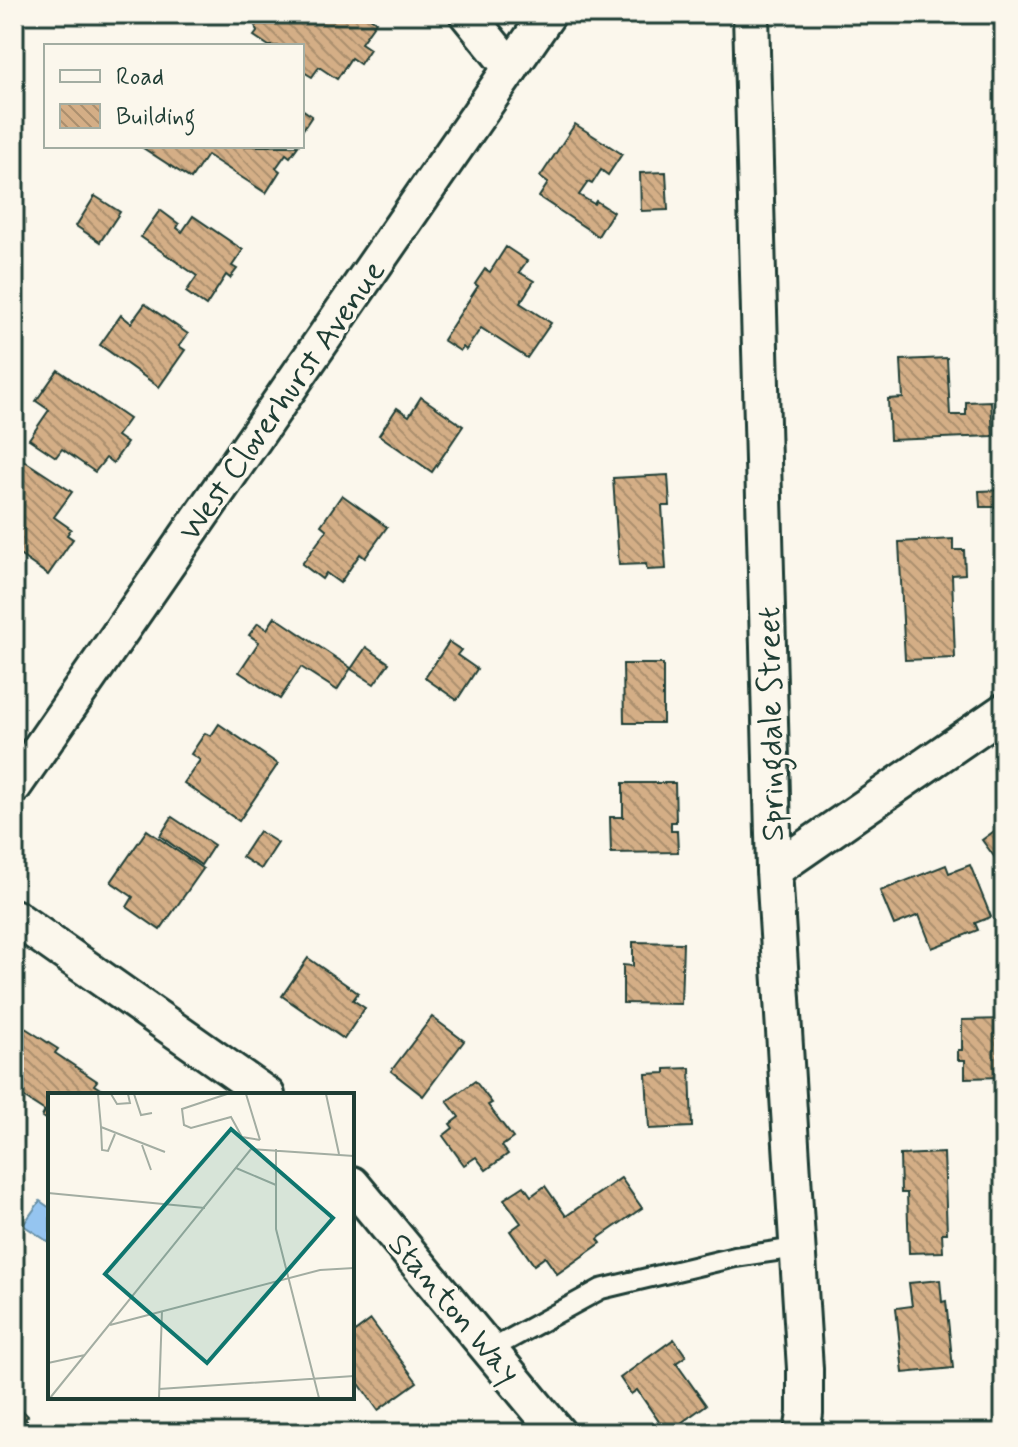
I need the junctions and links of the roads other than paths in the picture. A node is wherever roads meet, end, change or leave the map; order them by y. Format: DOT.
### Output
graph roads {
  1 [pos="467,14"];
  2 [pos="548,14"];
  3 [pos="751,14"];
  4 [pos="511,68"];
  5 [pos="1004,711"];
  6 [pos="14,786"];
  7 [pos="774,870"];
  8 [pos="14,917"];
  9 [pos="264,1093"];
  10 [pos="354,1186"];
  11 [pos="797,1248"];
  12 [pos="490,1350"];
  13 [pos="558,1433"];
  14 [pos="802,1433"];
  1 -- 4 [label="street"];
  2 -- 4 [label="street, West Cloverhurst Avenue"];
  3 -- 7 [label="street, Springdale Street"];
  4 -- 6 [label="street, West Cloverhurst Avenue"];
  5 -- 7 [label="street"];
  7 -- 11 [label="street, Springdale Street"];
  8 -- 9 [label="street"];
  10 -- 12 [label="street, Stanton Way"];
  11 -- 12 [label="lane"];
  11 -- 14 [label="street, Springdale Street"];
  12 -- 13 [label="street, Stanton Way"];
}
